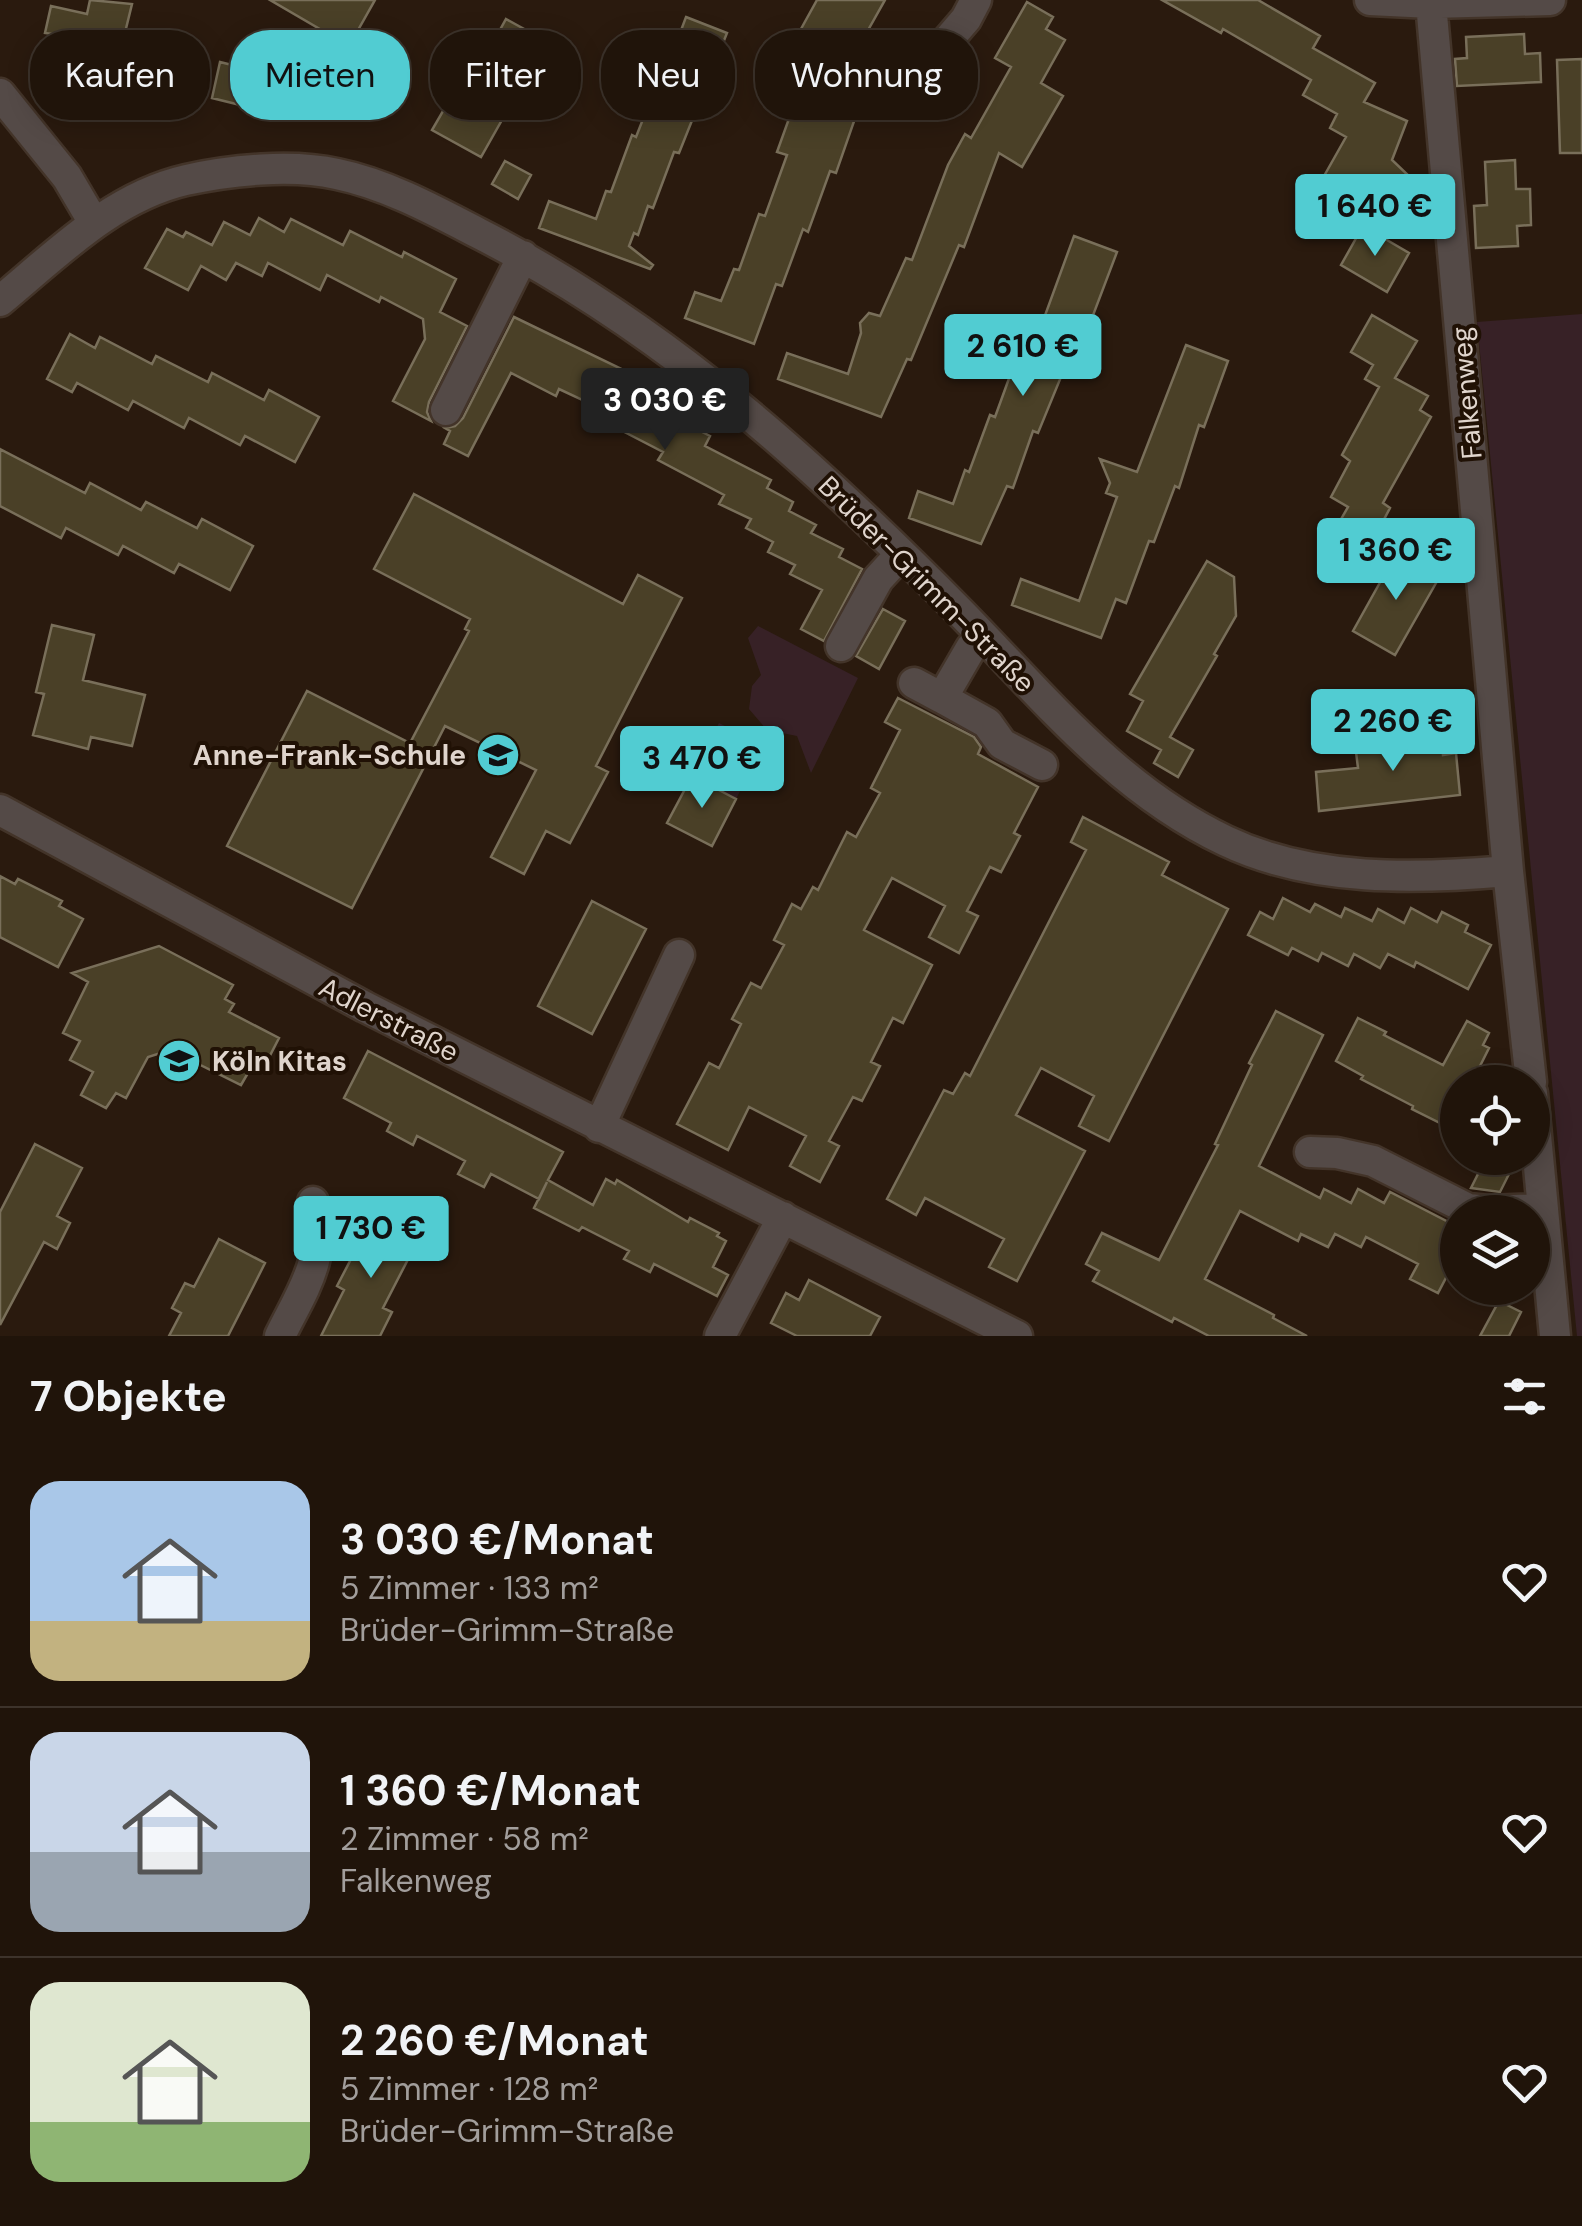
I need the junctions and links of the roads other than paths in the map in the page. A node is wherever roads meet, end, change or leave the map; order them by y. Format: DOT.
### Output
graph roads {
  1 [pos="976,0"];
  2 [pos="1370,0"];
  3 [pos="1550,0"];
  4 [pos="1432,3"];
  5 [pos="957,30"];
  6 [pos="0,94"];
  7 [pos="94,224"];
  8 [pos="523,256"];
  9 [pos="0,301"];
  10 [pos="446,410"];
  11 [pos="902,554"];
  12 [pos="984,638"];
  13 [pos="841,646"];
  14 [pos="914,683"];
  15 [pos="942,698"];
  16 [pos="1042,765"];
  17 [pos="0,810"];
  18 [pos="1508,870"];
  19 [pos="679,955"];
  20 [pos="1530,1065"];
  21 [pos="600,1127"];
  22 [pos="1310,1152"];
  23 [pos="1440,1195"];
  24 [pos="313,1202"];
  25 [pos="783,1218"];
  26 [pos="1550,1277"];
  27 [pos="280,1336"];
  28 [pos="720,1336"];
  29 [pos="1017,1336"];
  30 [pos="1556,1336"];
  1 -- 5 [label="street"];
  2 -- 4 [label="street"];
  3 -- 4 [label="street"];
  4 -- 18 [label="street, Falkenweg"];
  6 -- 7 [label="street"];
  7 -- 8 [label="street, Brüder-Grimm-Straße"];
  7 -- 9 [label="street, Brüder-Grimm-Straße"];
  8 -- 10 [label="street"];
  8 -- 11 [label="street, Brüder-Grimm-Straße"];
  11 -- 12 [label="street, Brüder-Grimm-Straße"];
  11 -- 13 [label="street"];
  12 -- 15 [label="street"];
  12 -- 18 [label="street, Brüder-Grimm-Straße"];
  14 -- 15 [label="street"];
  15 -- 16 [label="street"];
  17 -- 21 [label="street, Adlerstraße"];
  18 -- 20 [label="street, Falkenweg"];
  19 -- 21 [label="street"];
  21 -- 25 [label="street, Adlerstraße"];
  22 -- 23 [label="street"];
  24 -- 27 [label="street"];
  25 -- 28 [label="street"];
  25 -- 29 [label="street, Adlerstraße"];
  26 -- 30 [label="street"];
}
